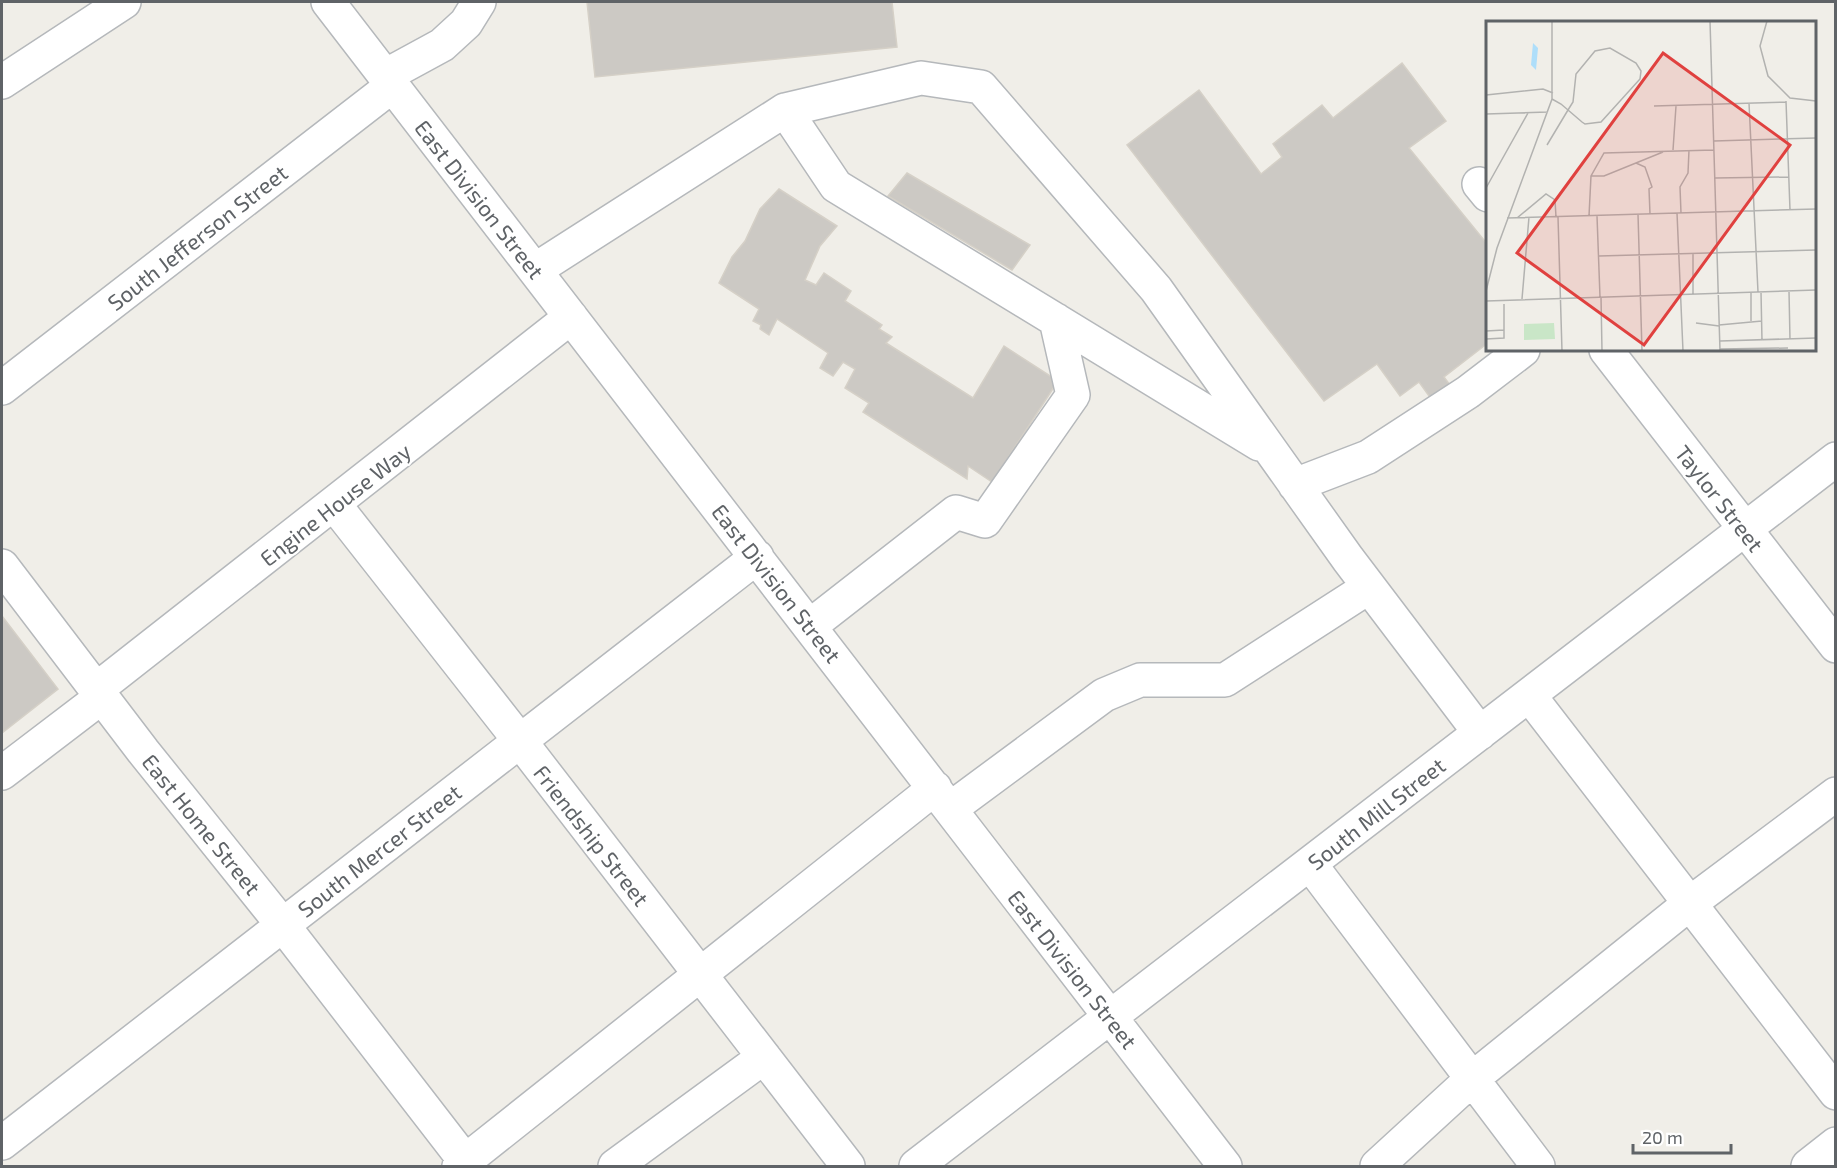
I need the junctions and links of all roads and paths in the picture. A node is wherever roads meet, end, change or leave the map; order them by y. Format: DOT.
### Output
graph roads {
  1 [pos="124,2"];
  2 [pos="328,2"];
  3 [pos="478,2"];
  4 [pos="388,81"];
  5 [pos="2,82"];
  6 [pos="785,110"];
  7 [pos="535,270"];
  8 [pos="572,317"];
  9 [pos="1056,320"];
  10 [pos="1522,351"];
  11 [pos="1607,351"];
  12 [pos="2,388"];
  13 [pos="1271,451"];
  14 [pos="1836,459"];
  15 [pos="1295,485"];
  16 [pos="334,504"];
  17 [pos="1744,529"];
  18 [pos="757,557"];
  19 [pos="2,566"];
  20 [pos="1369,587"];
  21 [pos="810,626"];
  22 [pos="1836,646"];
  23 [pos="100,693"];
  24 [pos="1529,695"];
  25 [pos="1480,733"];
  26 [pos="520,741"];
  27 [pos="2,773"];
  28 [pos="1836,794"];
  29 [pos="943,799"];
  30 [pos="1310,864"];
  31 [pos="1689,904"];
  32 [pos="282,924"];
  33 [pos="699,974"];
  34 [pos="1111,1018"];
  35 [pos="764,1057"];
  36 [pos="1473,1078"];
  37 [pos="1836,1093"];
  38 [pos="2,1143"];
  39 [pos="1836,1144"];
  40 [pos="464,1165"];
  41 [pos="615,1167"];
  42 [pos="848,1167"];
  43 [pos="916,1167"];
  44 [pos="1226,1167"];
  45 [pos="1377,1167"];
  46 [pos="1538,1167"];
  47 [pos="1808,1167"];
  1 -- 5 [label="street"];
  2 -- 4 [label="street, East Division Street"];
  3 -- 4 [label="street, South Jefferson Street"];
  4 -- 7 [label="street, East Division Street"];
  4 -- 12 [label="street, South Jefferson Street"];
  6 -- 7 [label="street"];
  6 -- 9 [label="street"];
  6 -- 13 [label="street"];
  7 -- 8 [label="street, East Division Street"];
  8 -- 16 [label="street, Engine House Way"];
  8 -- 18 [label="street, East Division Street"];
  9 -- 13 [label="street"];
  9 -- 21 [label="street"];
  10 -- 15 [label="street"];
  11 -- 17 [label="street, Taylor Street"];
  13 -- 15 [label="street"];
  14 -- 17 [label="street, South Mill Street"];
  15 -- 20 [label="street"];
  16 -- 23 [label="street, Engine House Way"];
  16 -- 26 [label="street, Friendship Street"];
  17 -- 22 [label="street, Taylor Street"];
  17 -- 24 [label="street, South Mill Street"];
  18 -- 21 [label="street, East Division Street"];
  18 -- 26 [label="street, South Mercer Street"];
  19 -- 23 [label="street, East Home Street"];
  20 -- 25 [label="street"];
  20 -- 29 [label="street"];
  21 -- 29 [label="street, East Division Street"];
  23 -- 27 [label="street, Engine House Way"];
  23 -- 32 [label="street, East Home Street"];
  24 -- 25 [label="street, South Mill Street"];
  24 -- 31 [label="street"];
  25 -- 30 [label="street, South Mill Street"];
  26 -- 32 [label="street, South Mercer Street"];
  26 -- 33 [label="street, Friendship Street"];
  28 -- 31 [label="street"];
  29 -- 33 [label="street"];
  29 -- 34 [label="street, East Division Street"];
  30 -- 34 [label="street, South Mill Street"];
  30 -- 36 [label="street"];
  31 -- 36 [label="street"];
  31 -- 37 [label="street"];
  32 -- 38 [label="street, South Mercer Street"];
  32 -- 40 [label="street, East Home Street"];
  33 -- 35 [label="street, Friendship Street"];
  33 -- 40 [label="street"];
  34 -- 43 [label="street, South Mill Street"];
  34 -- 44 [label="street, East Division Street"];
  35 -- 41 [label="street"];
  35 -- 42 [label="street, Friendship Street"];
  36 -- 45 [label="street"];
  36 -- 46 [label="street"];
  39 -- 47 [label="street"];
}
